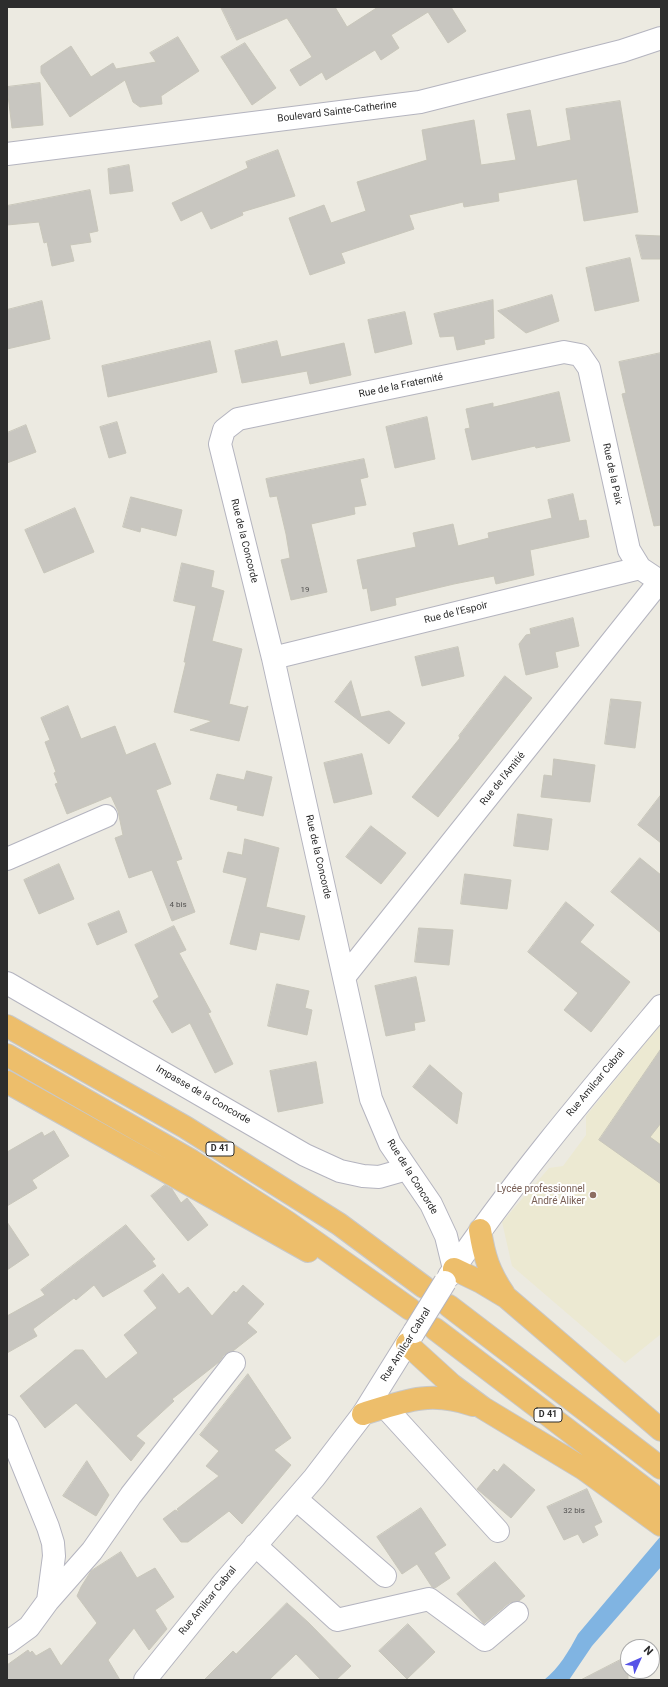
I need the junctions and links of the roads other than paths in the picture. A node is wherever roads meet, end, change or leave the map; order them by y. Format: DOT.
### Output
graph roads {
  1 [pos="661,38"];
  2 [pos="7,154"];
  3 [pos="580,355"];
  4 [pos="224,430"];
  5 [pos="640,568"];
  6 [pos="661,581"];
  7 [pos="273,658"];
  8 [pos="106,816"];
  9 [pos="7,859"];
  10 [pos="345,976"];
  11 [pos="7,983"];
  12 [pos="661,1006"];
  13 [pos="7,1026"];
  14 [pos="7,1055"];
  15 [pos="7,1082"];
  16 [pos="407,1169"];
  17 [pos="480,1230"];
  18 [pos="450,1276"];
  19 [pos="424,1287"];
  20 [pos="506,1296"];
  21 [pos="449,1306"];
  22 [pos="435,1329"];
  23 [pos="410,1338"];
  24 [pos="234,1363"];
  25 [pos="385,1407"];
  26 [pos="483,1408"];
  27 [pos="363,1414"];
  28 [pos="7,1426"];
  29 [pos="661,1430"];
  30 [pos="661,1468"];
  31 [pos="296,1499"];
  32 [pos="661,1501"];
  33 [pos="661,1525"];
  34 [pos="498,1531"];
  35 [pos="256,1545"];
  36 [pos="386,1576"];
  37 [pos="48,1601"];
  38 [pos="517,1613"];
  39 [pos="7,1643"];
  40 [pos="145,1680"];
  1 -- 2 [label="street, Boulevard Sainte-Catherine"];
  3 -- 4 [label="street, Rue de la Fraternité"];
  3 -- 5 [label="street, Rue de la Paix"];
  4 -- 7 [label="street, Rue de la Concorde"];
  5 -- 6 [label="street, Rue de la Paix"];
  5 -- 7 [label="street, Rue de l'Espoir"];
  6 -- 10 [label="street, Rue de l'Amitié"];
  7 -- 10 [label="street, Rue de la Concorde"];
  8 -- 9 [label="street"];
  10 -- 16 [label="street, Rue de la Concorde"];
  11 -- 16 [label="street, Impasse de la Concorde"];
  12 -- 17 [label="street, Rue Amilcar Cabral"];
  13 -- 19 [label="highway, D 41"];
  14 -- 15 [label="highway, D 41"];
  16 -- 18 [label="street, Rue de la Concorde"];
  17 -- 18 [label="street, Rue Amilcar Cabral"];
  17 -- 20 [label="highway"];
  18 -- 20 [label="highway"];
  18 -- 23 [label="street, Rue Amilcar Cabral, bridge"];
  20 -- 29 [label="highway"];
  21 -- 30 [label="highway, D 41"];
  22 -- 32 [label="highway, D 41"];
  23 -- 26 [label="highway"];
  23 -- 27 [label="street, Rue Amilcar Cabral"];
  24 -- 37 [label="street"];
  25 -- 26 [label="highway"];
  25 -- 27 [label="highway"];
  25 -- 34 [label="street"];
  26 -- 33 [label="highway"];
  27 -- 31 [label="street, Rue Amilcar Cabral"];
  28 -- 37 [label="street"];
  31 -- 35 [label="street, Rue Amilcar Cabral"];
  31 -- 36 [label="street"];
  35 -- 38 [label="street"];
  35 -- 40 [label="street, Rue Amilcar Cabral"];
  37 -- 39 [label="street"];
}
